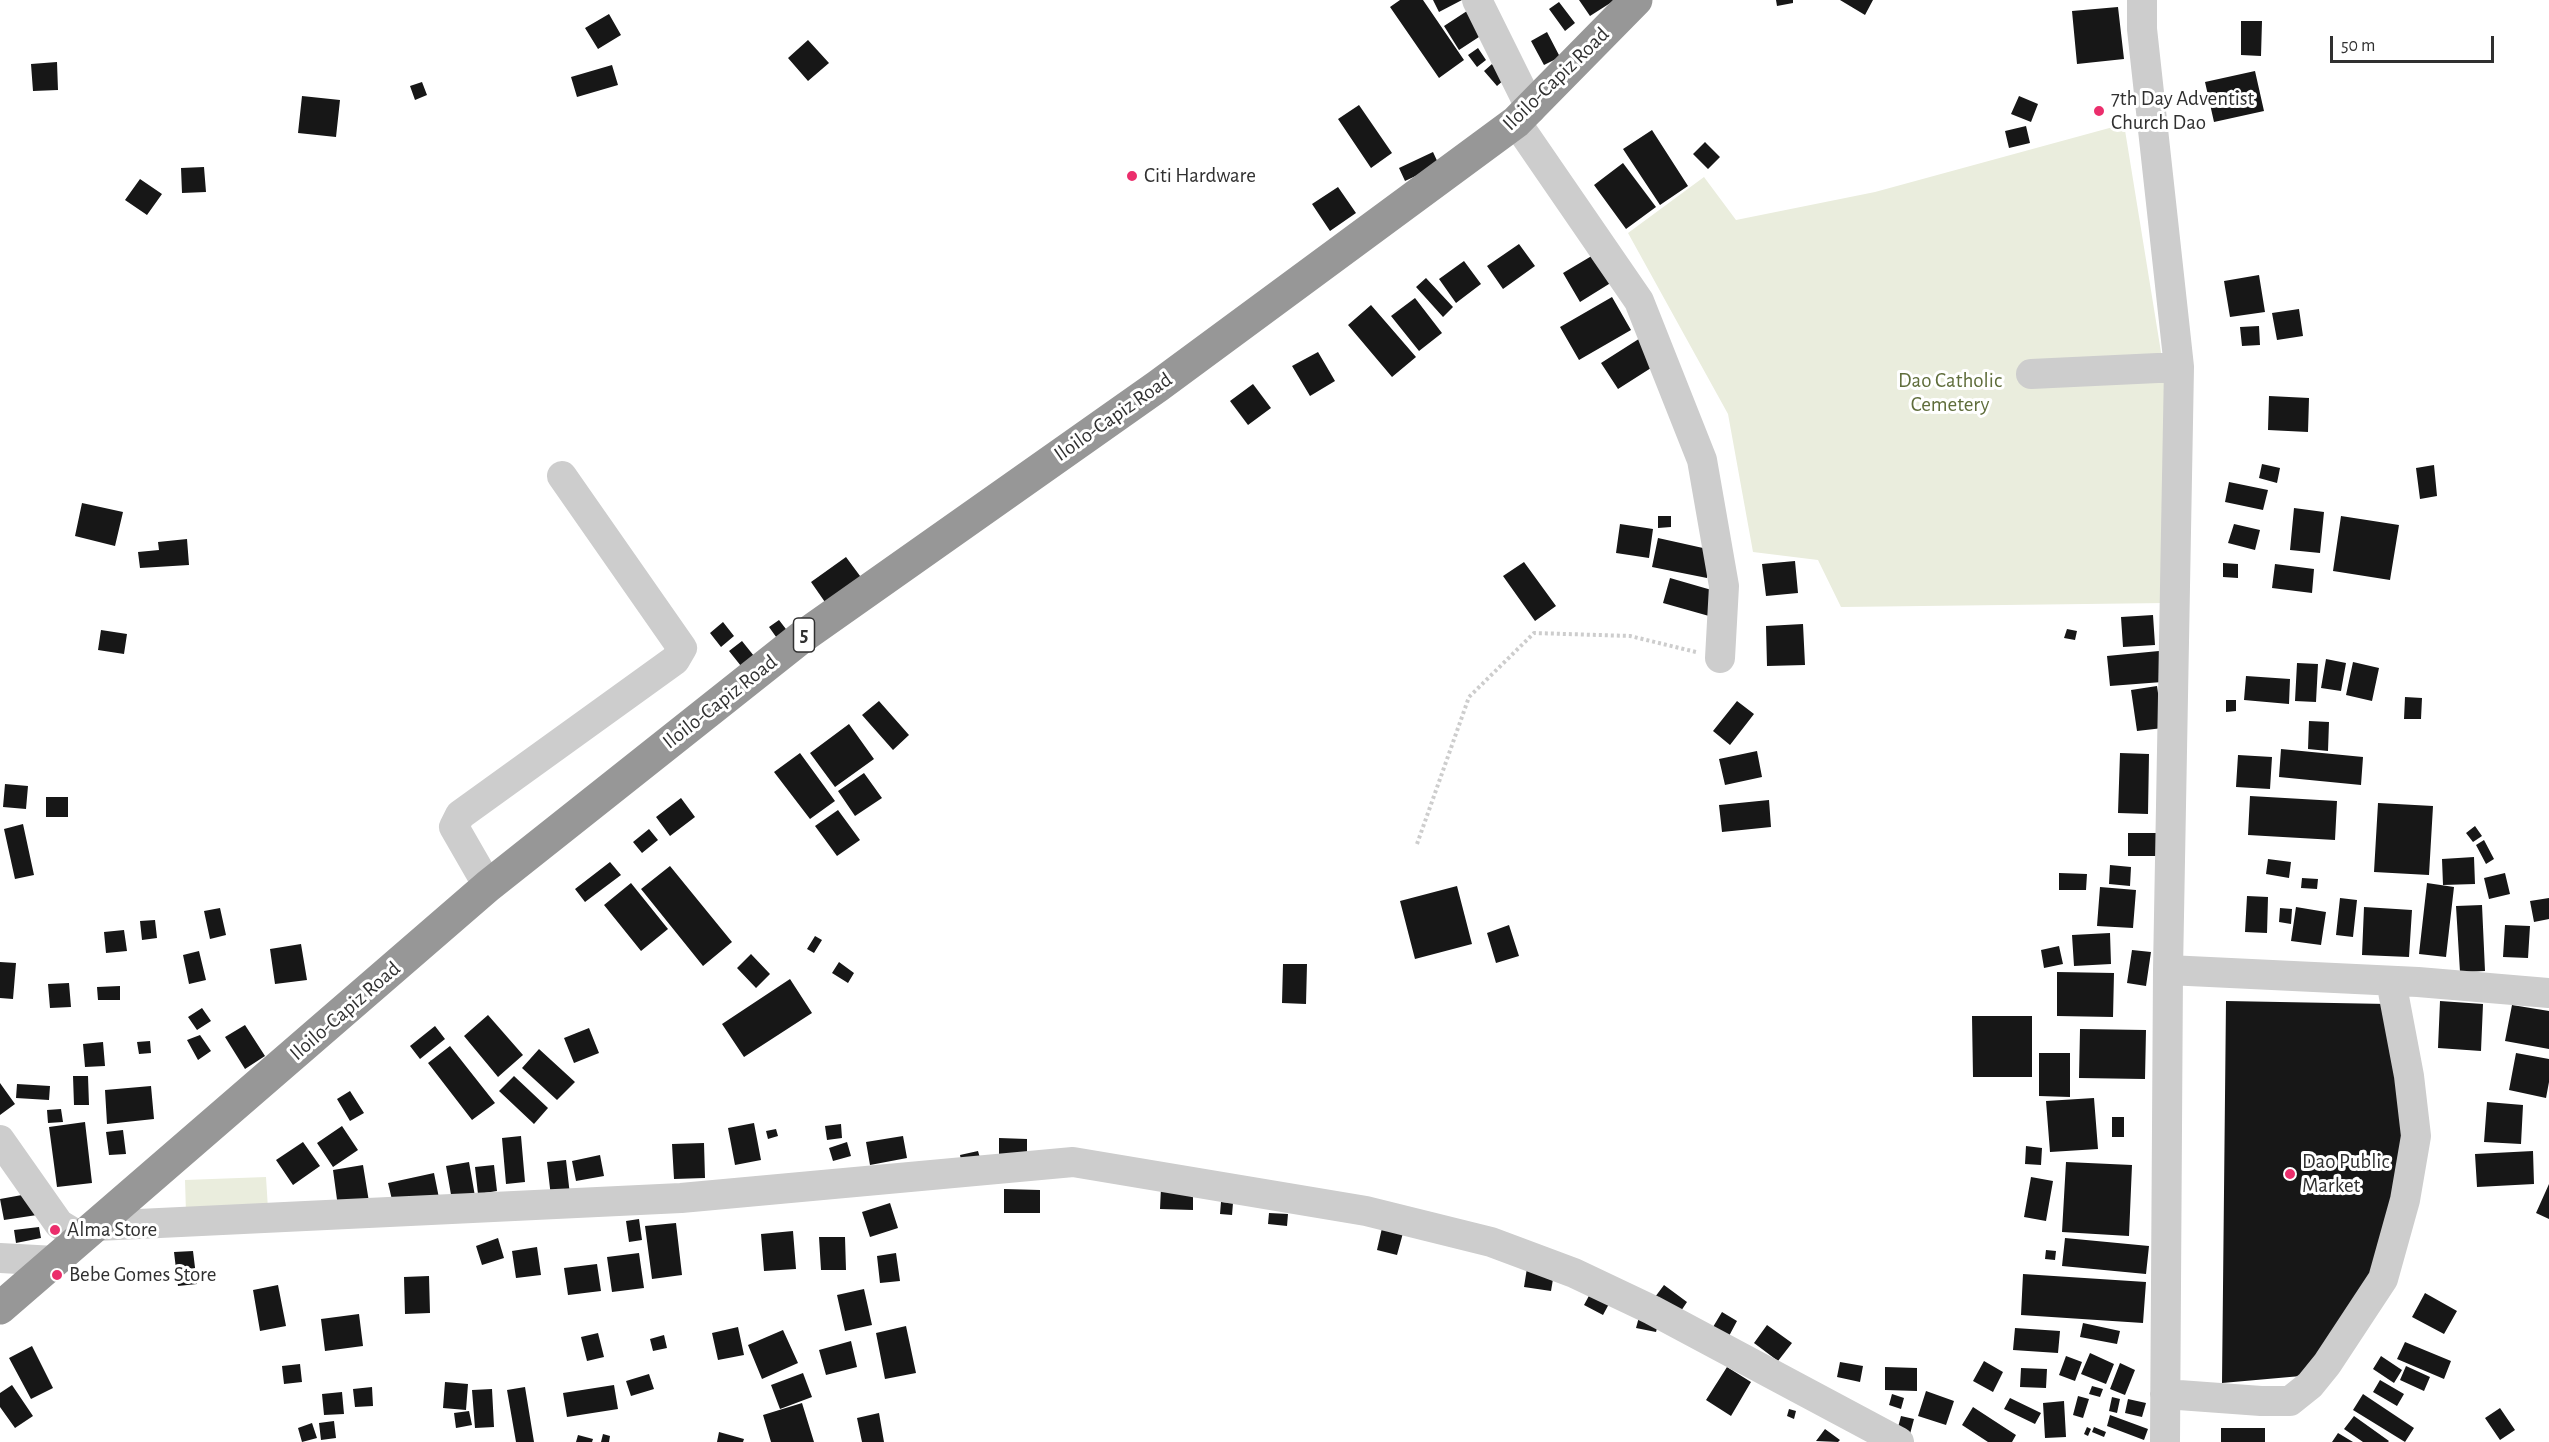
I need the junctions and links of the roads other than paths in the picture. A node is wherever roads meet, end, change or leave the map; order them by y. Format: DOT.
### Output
graph roads {
  1 [pos="1477,0"];
  2 [pos="1636,0"];
  3 [pos="2142,0"];
  4 [pos="1523,116"];
  5 [pos="2180,367"];
  6 [pos="2031,374"];
  7 [pos="562,476"];
  8 [pos="1720,658"];
  9 [pos="488,886"];
  10 [pos="2168,970"];
  11 [pos="2391,981"];
  12 [pos="2549,993"];
  13 [pos="0,1140"];
  14 [pos="89,1232"];
  15 [pos="0,1258"];
  16 [pos="55,1261"];
  17 [pos="0,1308"];
  18 [pos="2165,1394"];
  19 [pos="1899,1442"];
  20 [pos="2165,1442"];
  1 -- 4 [label="street"];
  2 -- 4 [label="highway, Iloilo-Capiz Road / 5"];
  3 -- 5 [label="street"];
  4 -- 8 [label="street"];
  4 -- 9 [label="highway, Iloilo-Capiz Road / 5"];
  5 -- 6 [label="street"];
  5 -- 10 [label="street"];
  7 -- 9 [label="street"];
  9 -- 14 [label="highway, Iloilo-Capiz Road / 5"];
  10 -- 11 [label="street"];
  10 -- 18 [label="street"];
  11 -- 12 [label="street"];
  11 -- 18 [label="street"];
  13 -- 14 [label="street"];
  14 -- 16 [label="highway, Iloilo-Capiz Road / 5"];
  14 -- 19 [label="street"];
  15 -- 16 [label="street"];
  16 -- 17 [label="highway, Iloilo-Capiz Road / 5"];
  18 -- 20 [label="street"];
}
